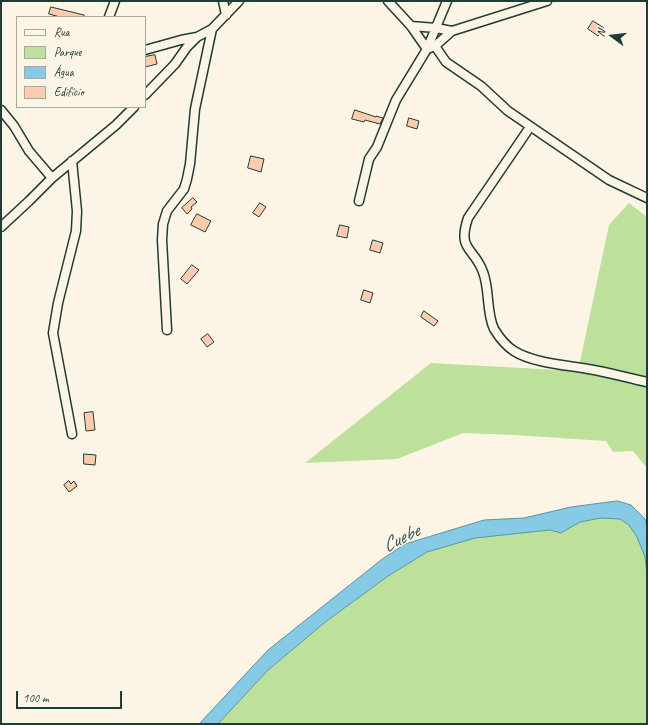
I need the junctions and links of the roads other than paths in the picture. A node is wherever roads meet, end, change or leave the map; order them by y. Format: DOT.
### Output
graph roads {
  1 [pos="114,1"];
  2 [pos="223,1"];
  3 [pos="239,1"];
  4 [pos="388,1"];
  5 [pos="447,1"];
  6 [pos="547,1"];
  7 [pos="226,15"];
  8 [pos="109,16"];
  9 [pos="411,26"];
  10 [pos="436,28"];
  11 [pos="212,29"];
  12 [pos="452,31"];
  13 [pos="197,37"];
  14 [pos="431,48"];
  15 [pos="146,50"];
  16 [pos="146,94"];
  17 [pos="133,108"];
  18 [pos="1,110"];
  19 [pos="530,127"];
  20 [pos="72,162"];
  21 [pos="52,178"];
  22 [pos="647,198"];
  23 [pos="359,201"];
  24 [pos="1,227"];
  25 [pos="167,330"];
  26 [pos="647,382"];
  27 [pos="72,434"];
  1 -- 8 [label="street"];
  2 -- 7 [label="street"];
  3 -- 7 [label="street"];
  4 -- 9 [label="street"];
  5 -- 10 [label="street"];
  6 -- 12 [label="street"];
  7 -- 11 [label="street"];
  9 -- 10 [label="street"];
  9 -- 14 [label="street"];
  10 -- 12 [label="street"];
  10 -- 14 [label="street"];
  11 -- 13 [label="street"];
  11 -- 25 [label="street"];
  12 -- 14 [label="street"];
  13 -- 15 [label="street"];
  13 -- 16 [label="street"];
  14 -- 19 [label="street"];
  14 -- 23 [label="street"];
  17 -- 20 [label="street"];
  18 -- 21 [label="street"];
  19 -- 22 [label="street"];
  19 -- 26 [label="street"];
  20 -- 21 [label="street"];
  20 -- 27 [label="street"];
  21 -- 24 [label="street"];
}
